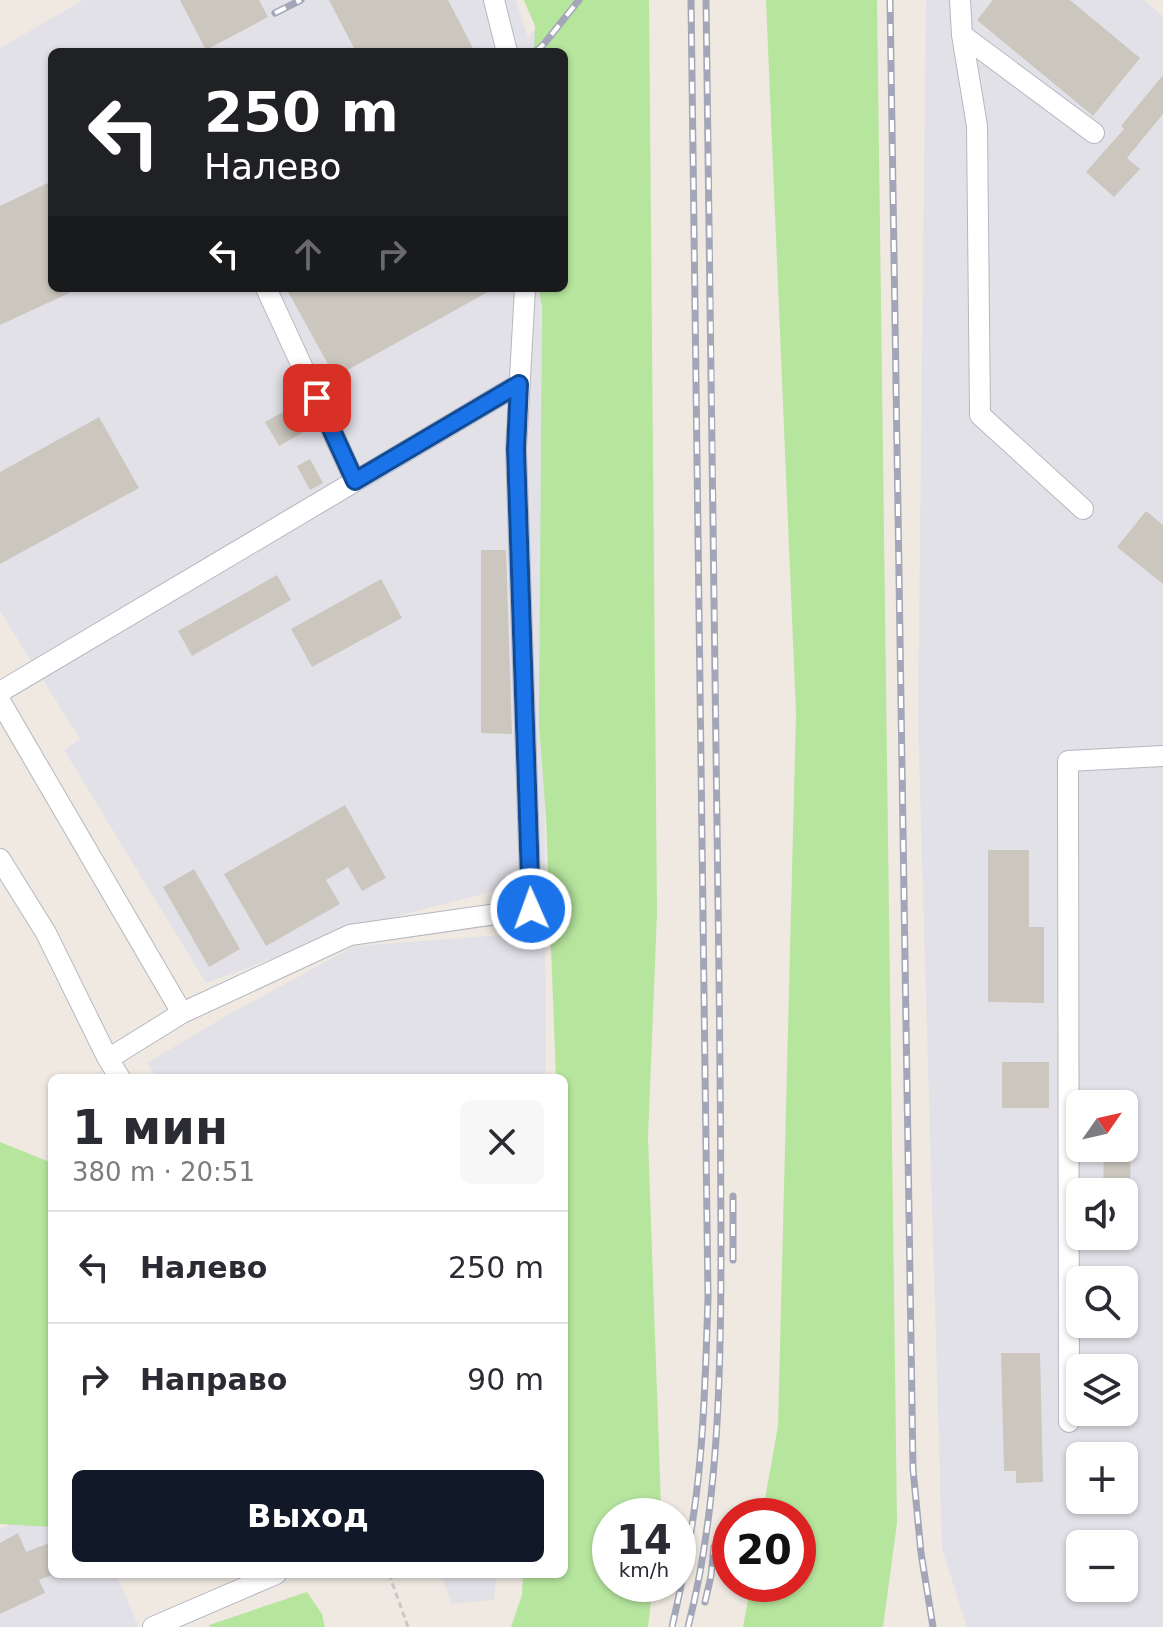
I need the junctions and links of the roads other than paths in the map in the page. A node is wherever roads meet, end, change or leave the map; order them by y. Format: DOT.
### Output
graph roads {
  1 [pos="494,0"];
  2 [pos="960,0"];
  3 [pos="962,35"];
  4 [pos="506,48"];
  5 [pos="1094,133"];
  6 [pos="268,292"];
  7 [pos="525,292"];
  8 [pos="519,384"];
  9 [pos="355,481"];
  10 [pos="1083,509"];
  11 [pos="1,699"];
  12 [pos="1163,756"];
  13 [pos="0,859"];
  14 [pos="182,1013"];
  15 [pos="108,1059"];
  16 [pos="117,1074"];
  17 [pos="1069,1354"];
  18 [pos="267,1578"];
  19 [pos="153,1627"];
  1 -- 4 [label="street"];
  2 -- 3 [label="street"];
  3 -- 5 [label="street"];
  3 -- 10 [label="street"];
  6 -- 9 [label="street"];
  7 -- 8 [label="street"];
  8 -- 9 [label="street"];
  8 -- 14 [label="street"];
  9 -- 11 [label="street"];
  11 -- 14 [label="street"];
  12 -- 17 [label="street"];
  13 -- 15 [label="street"];
  14 -- 15 [label="street"];
  15 -- 16 [label="street"];
  18 -- 19 [label="street"];
}
